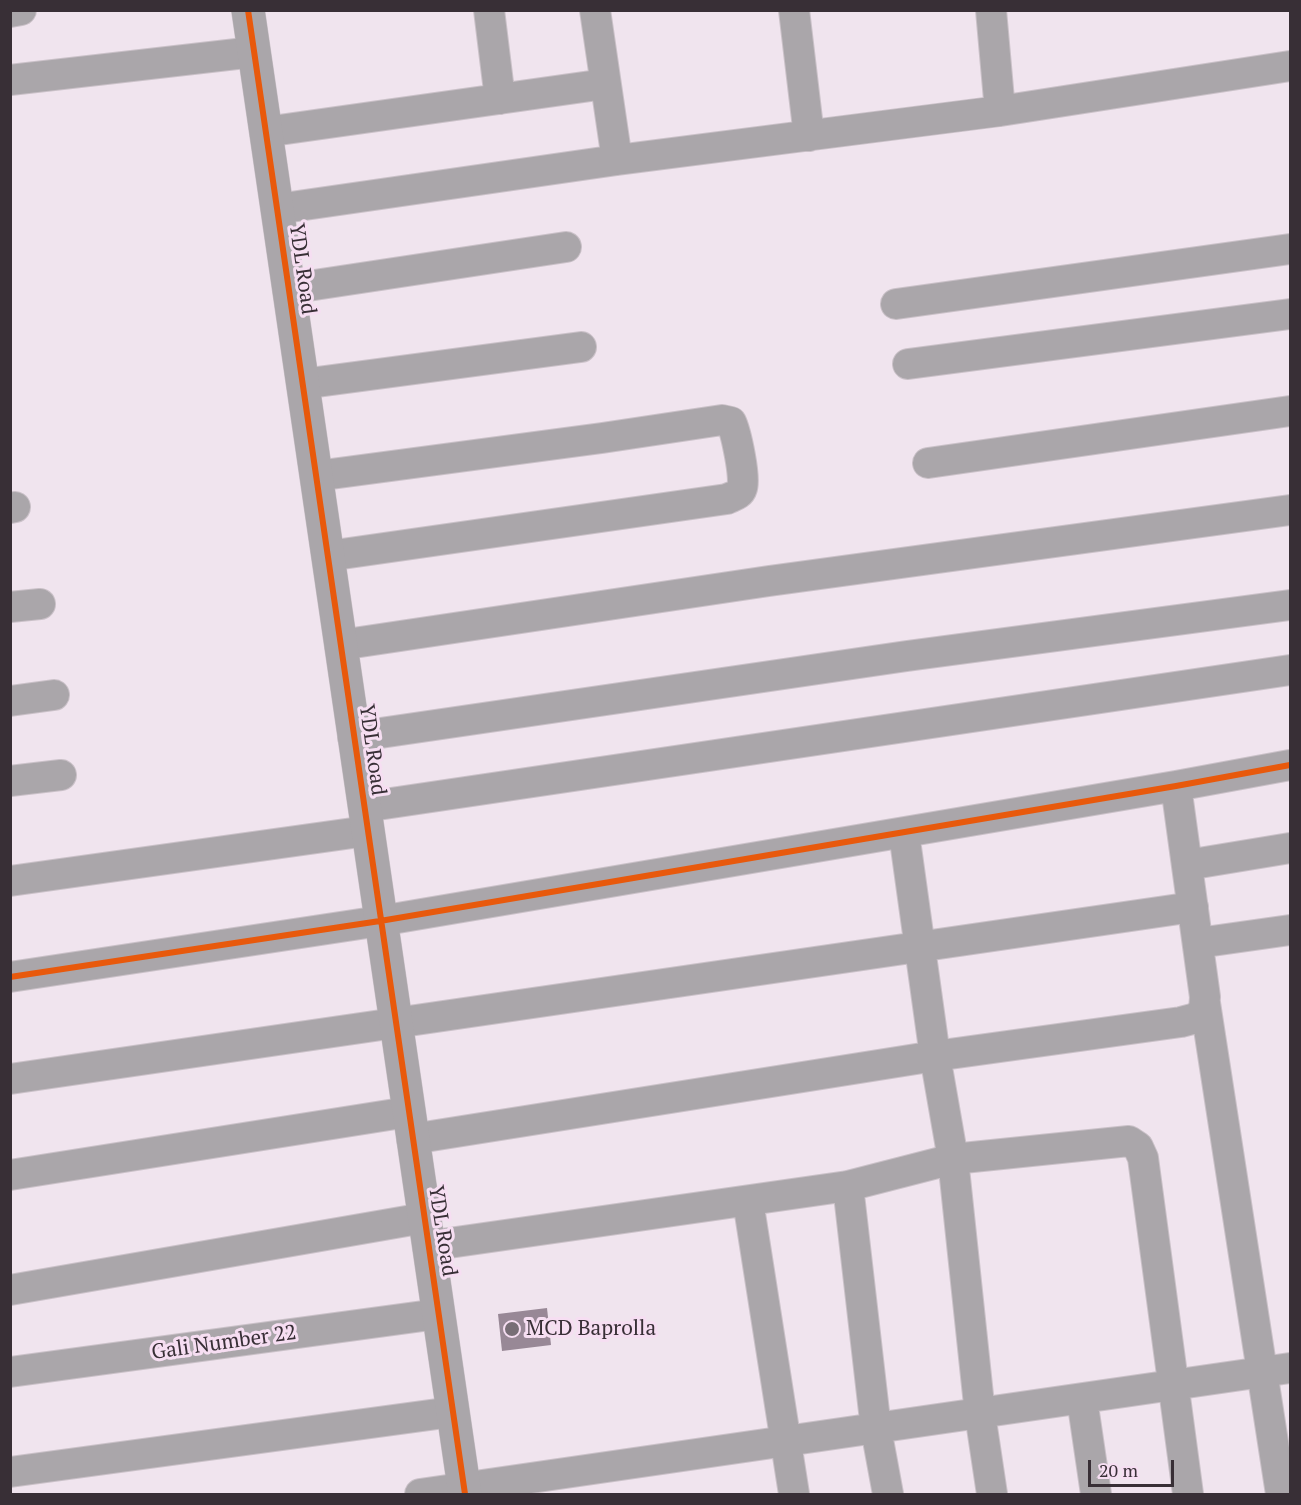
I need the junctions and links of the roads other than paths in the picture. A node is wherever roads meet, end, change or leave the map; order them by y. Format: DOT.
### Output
graph roads {
  1 [pos="21,10"];
  2 [pos="248,10"];
  3 [pos="489,10"];
  4 [pos="595,10"];
  5 [pos="794,10"];
  6 [pos="991,10"];
  7 [pos="10,12"];
  8 [pos="254,52"];
  9 [pos="1290,66"];
  10 [pos="10,80"];
  11 [pos="605,84"];
  12 [pos="500,99"];
  13 [pos="1000,111"];
  14 [pos="265,132"];
  15 [pos="809,136"];
  16 [pos="617,160"];
  17 [pos="277,209"];
  18 [pos="566,248"];
  19 [pos="1290,249"];
  20 [pos="288,289"];
  21 [pos="896,304"];
  22 [pos="1290,314"];
  23 [pos="581,347"];
  24 [pos="908,364"];
  25 [pos="302,384"];
  26 [pos="1290,411"];
  27 [pos="928,463"];
  28 [pos="316,476"];
  29 [pos="1290,510"];
  30 [pos="328,556"];
  31 [pos="40,604"];
  32 [pos="1290,605"];
  33 [pos="10,607"];
  34 [pos="340,645"];
  35 [pos="1290,670"];
  36 [pos="54,695"];
  37 [pos="10,701"];
  38 [pos="353,737"];
  39 [pos="1290,765"];
  40 [pos="61,775"];
  41 [pos="10,781"];
  42 [pos="1176,786"];
  43 [pos="365,819"];
  44 [pos="904,833"];
  45 [pos="1290,848"];
  46 [pos="1187,865"];
  47 [pos="10,881"];
  48 [pos="1193,908"];
  49 [pos="380,921"];
  50 [pos="1290,930"];
  51 [pos="1198,943"];
  52 [pos="919,948"];
  53 [pos="10,977"];
  54 [pos="1205,1003"];
  55 [pos="395,1023"];
  56 [pos="935,1056"];
  57 [pos="10,1079"];
  58 [pos="410,1126"];
  59 [pos="953,1159"];
  60 [pos="10,1174"];
  61 [pos="848,1186"];
  62 [pos="748,1201"];
  63 [pos="426,1232"];
  64 [pos="10,1290"];
  65 [pos="438,1314"];
  66 [pos="1277,1370"];
  67 [pos="10,1372"];
  68 [pos="1174,1386"];
  69 [pos="1082,1399"];
  70 [pos="452,1412"];
  71 [pos="980,1414"];
  72 [pos="876,1429"];
  73 [pos="787,1442"];
  74 [pos="10,1472"];
  75 [pos="464,1492"];
  76 [pos="420,1494"];
  77 [pos="794,1494"];
  78 [pos="888,1494"];
  79 [pos="992,1494"];
  80 [pos="1096,1494"];
  81 [pos="1188,1494"];
  82 [pos="1281,1494"];
  1 -- 7 [label="street"];
  2 -- 8 [label="street, YDL Road"];
  3 -- 12 [label="street"];
  4 -- 11 [label="street"];
  5 -- 15 [label="street"];
  6 -- 13 [label="street"];
  8 -- 10 [label="street"];
  8 -- 14 [label="street, YDL Road"];
  9 -- 13 [label="street"];
  11 -- 12 [label="street"];
  11 -- 16 [label="street"];
  12 -- 14 [label="street"];
  13 -- 15 [label="street"];
  14 -- 17 [label="street, YDL Road"];
  15 -- 16 [label="street"];
  16 -- 17 [label="street"];
  17 -- 20 [label="street, YDL Road"];
  18 -- 20 [label="street"];
  19 -- 21 [label="street"];
  20 -- 25 [label="street, YDL Road"];
  22 -- 24 [label="street"];
  23 -- 25 [label="street"];
  25 -- 28 [label="street, YDL Road"];
  26 -- 27 [label="street"];
  28 -- 30 [label="street, YDL Road"];
  28 -- 30 [label="street"];
  29 -- 34 [label="street"];
  30 -- 34 [label="street, YDL Road"];
  31 -- 33 [label="street"];
  32 -- 38 [label="street"];
  34 -- 38 [label="street, YDL Road"];
  35 -- 43 [label="street"];
  36 -- 37 [label="street"];
  38 -- 43 [label="street, YDL Road"];
  39 -- 42 [label="street"];
  40 -- 41 [label="street"];
  42 -- 44 [label="street"];
  42 -- 46 [label="street"];
  43 -- 47 [label="street"];
  43 -- 49 [label="street, YDL Road"];
  44 -- 49 [label="street"];
  44 -- 52 [label="street"];
  45 -- 46 [label="street"];
  46 -- 48 [label="street"];
  48 -- 51 [label="street"];
  48 -- 52 [label="street"];
  49 -- 53 [label="street"];
  49 -- 55 [label="street, YDL Road"];
  50 -- 51 [label="street"];
  51 -- 54 [label="street"];
  52 -- 55 [label="street"];
  52 -- 56 [label="street"];
  54 -- 56 [label="street"];
  54 -- 66 [label="street"];
  55 -- 57 [label="street"];
  55 -- 58 [label="street, YDL Road"];
  56 -- 58 [label="street"];
  56 -- 59 [label="street"];
  58 -- 60 [label="street"];
  58 -- 63 [label="street, YDL Road"];
  59 -- 61 [label="street"];
  59 -- 68 [label="street"];
  59 -- 71 [label="street"];
  61 -- 62 [label="street"];
  61 -- 72 [label="street"];
  62 -- 63 [label="street"];
  62 -- 73 [label="street"];
  63 -- 64 [label="street"];
  63 -- 65 [label="street, YDL Road"];
  65 -- 67 [label="street, Gali Number 22"];
  65 -- 70 [label="street, YDL Road"];
  66 -- 68 [label="street"];
  66 -- 82 [label="street"];
  68 -- 69 [label="street"];
  68 -- 81 [label="street"];
  69 -- 71 [label="street"];
  69 -- 80 [label="street"];
  70 -- 74 [label="street"];
  70 -- 75 [label="street, YDL Road"];
  71 -- 72 [label="street"];
  71 -- 79 [label="street"];
  72 -- 73 [label="street"];
  72 -- 78 [label="street"];
  73 -- 75 [label="street"];
  73 -- 77 [label="street"];
  75 -- 76 [label="street"];
}
